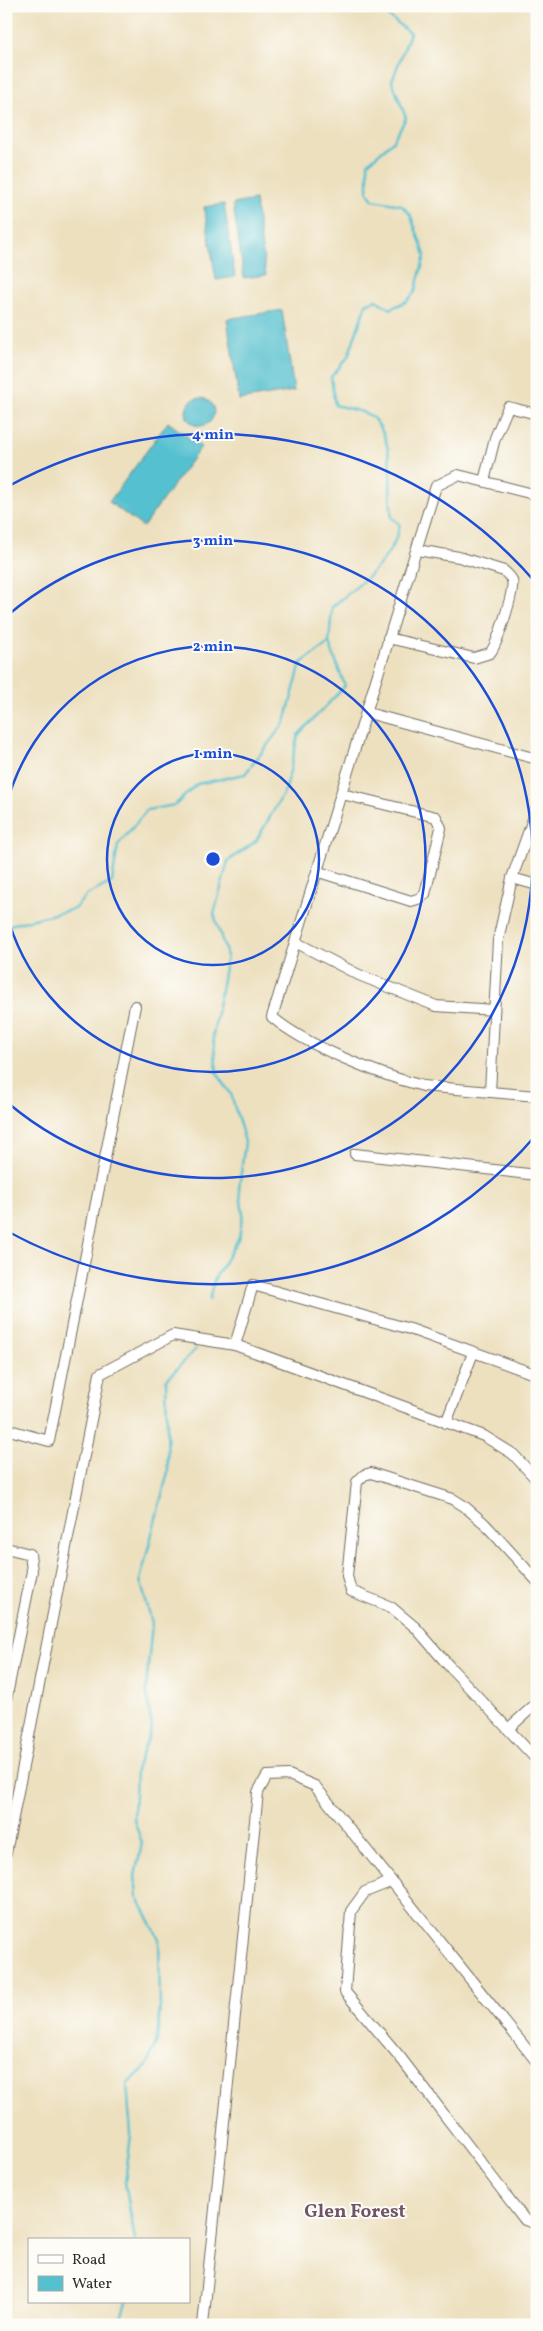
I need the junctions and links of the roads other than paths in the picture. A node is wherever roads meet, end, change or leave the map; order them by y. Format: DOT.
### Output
graph roads {
  1 [pos="537,414"];
  2 [pos="484,481"];
  3 [pos="537,494"];
  4 [pos="417,550"];
  5 [pos="388,638"];
  6 [pos="368,713"];
  7 [pos="537,759"];
  8 [pos="342,794"];
  9 [pos="537,808"];
  10 [pos="319,872"];
  11 [pos="512,878"];
  12 [pos="537,885"];
  13 [pos="297,943"];
  14 [pos="135,1006"];
  15 [pos="494,1010"];
  16 [pos="490,1092"];
  17 [pos="537,1096"];
  18 [pos="355,1154"];
  19 [pos="537,1175"];
  20 [pos="235,1345"];
  21 [pos="473,1353"];
  22 [pos="537,1375"];
  23 [pos="446,1423"];
  24 [pos="6,1429"];
  25 [pos="537,1480"];
  26 [pos="6,1548"];
  27 [pos="537,1582"];
  28 [pos="6,1700"];
  29 [pos="537,1703"];
  30 [pos="508,1729"];
  31 [pos="537,1760"];
  32 [pos="6,1853"];
  33 [pos="390,1882"];
  34 [pos="537,2062"];
  35 [pos="537,2224"];
  36 [pos="203,2325"];
  1 -- 2 [label="street"];
  2 -- 3 [label="street"];
  2 -- 4 [label="street"];
  4 -- 5 [label="street"];
  4 -- 5 [label="street"];
  5 -- 6 [label="street"];
  6 -- 7 [label="street"];
  6 -- 8 [label="street"];
  8 -- 10 [label="street"];
  8 -- 10 [label="street"];
  9 -- 11 [label="street"];
  10 -- 13 [label="street"];
  11 -- 12 [label="street"];
  11 -- 15 [label="street"];
  13 -- 15 [label="street"];
  13 -- 16 [label="street"];
  14 -- 24 [label="street"];
  15 -- 16 [label="street"];
  16 -- 17 [label="street"];
  18 -- 19 [label="street"];
  20 -- 21 [label="street"];
  20 -- 23 [label="street"];
  20 -- 32 [label="street"];
  21 -- 22 [label="street"];
  21 -- 23 [label="street"];
  23 -- 25 [label="street"];
  26 -- 28 [label="street"];
  27 -- 30 [label="street"];
  29 -- 30 [label="street"];
  30 -- 31 [label="street"];
  33 -- 34 [label="street"];
  33 -- 35 [label="street"];
  33 -- 36 [label="street"];
}
